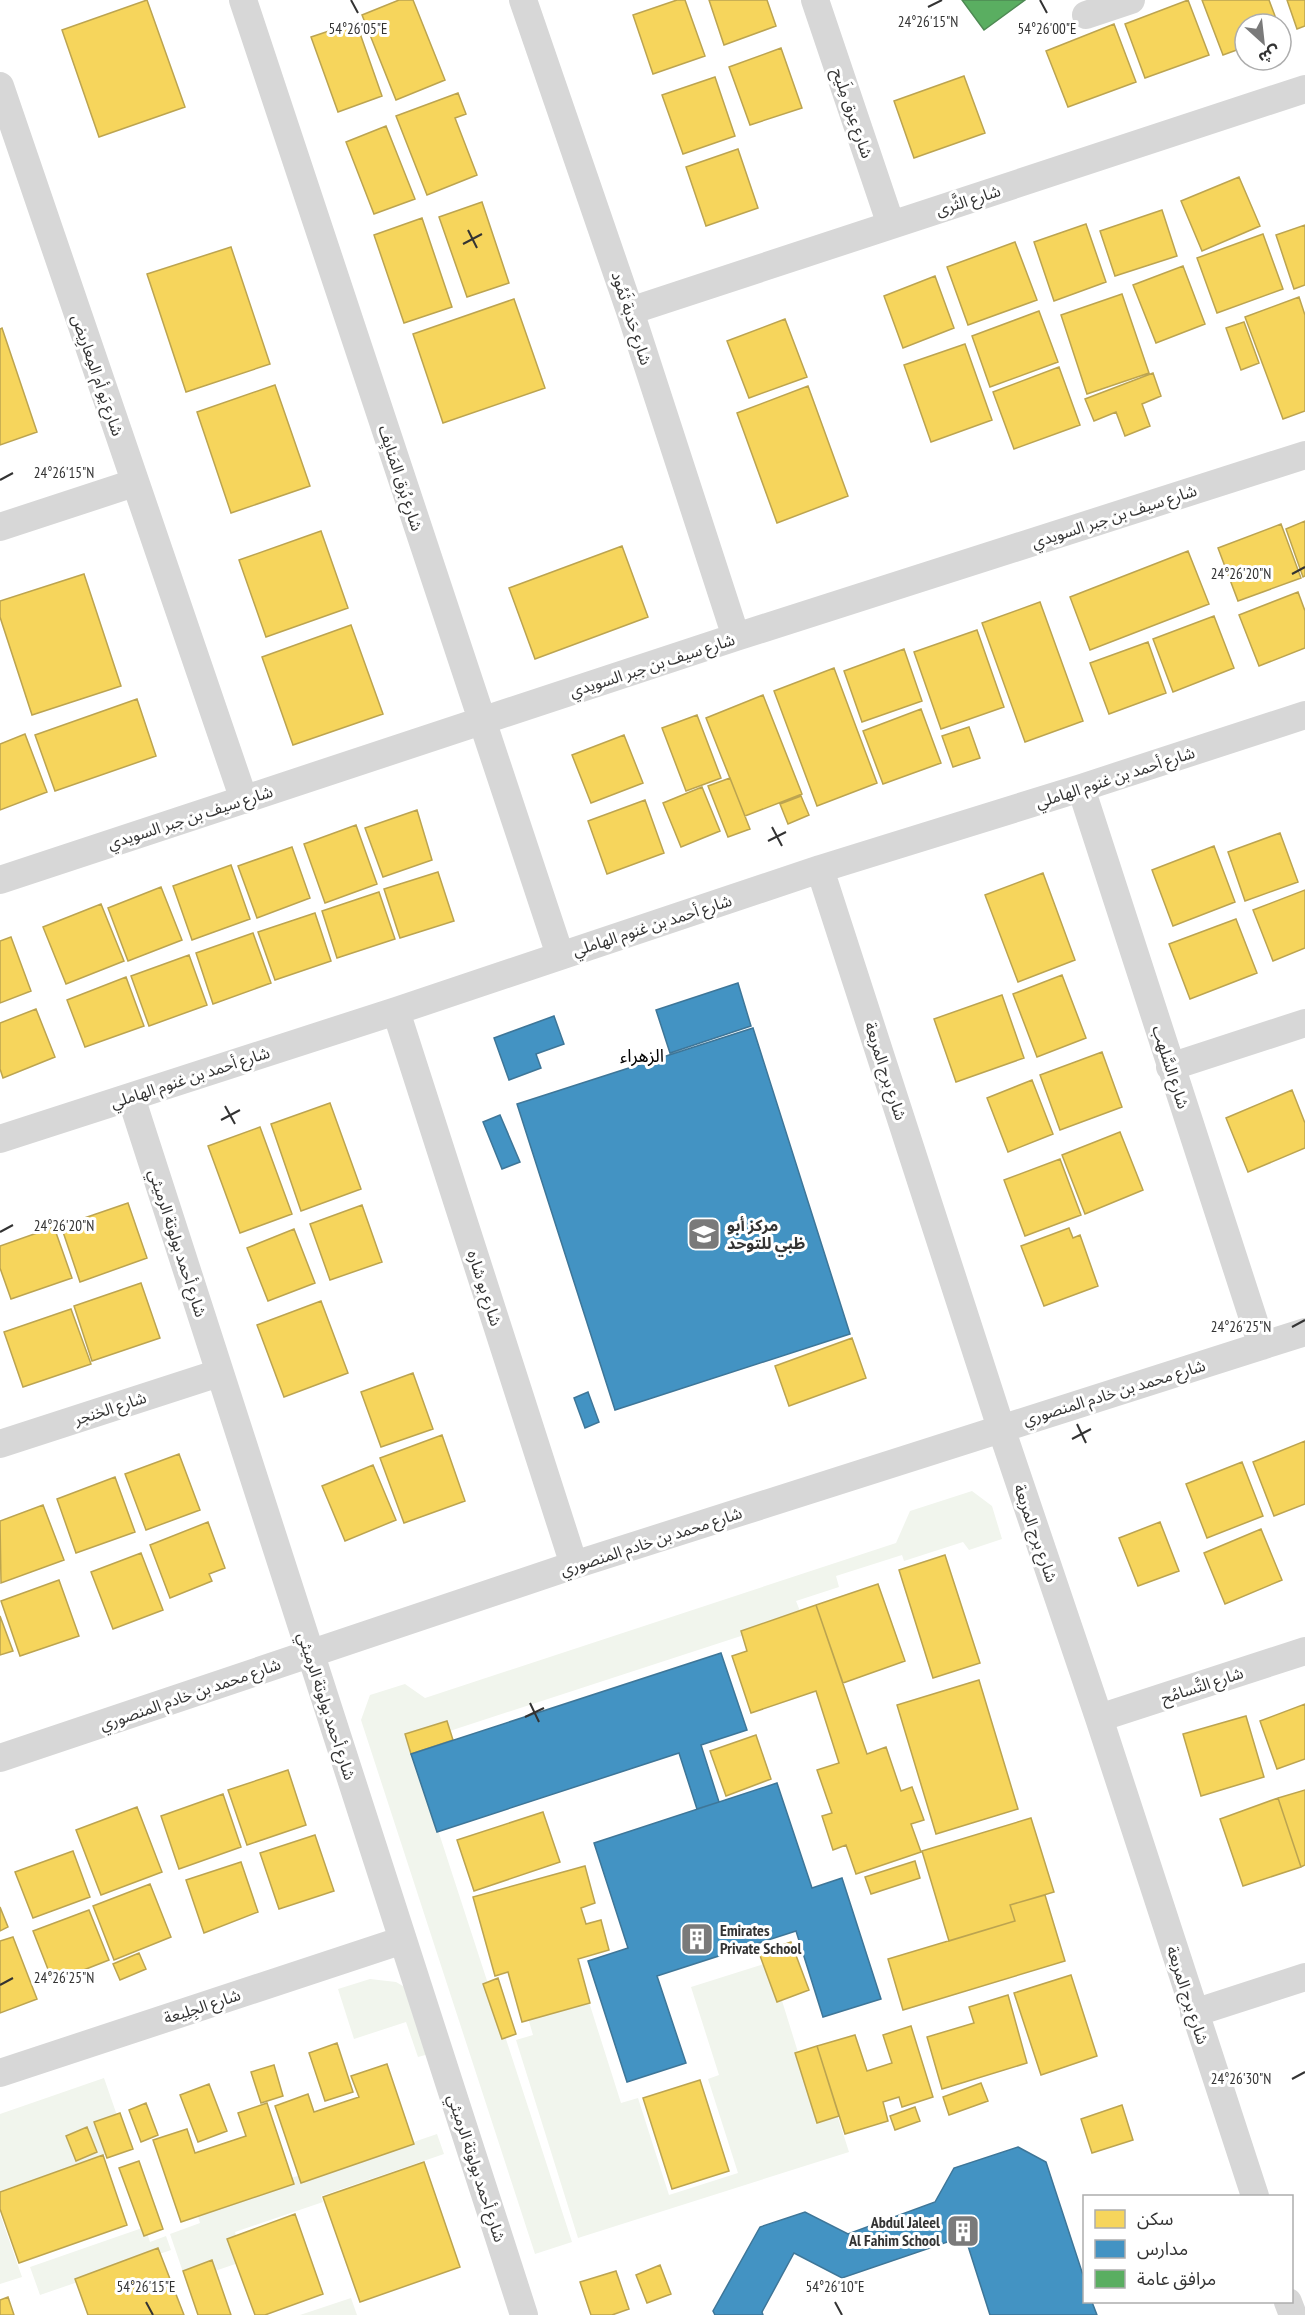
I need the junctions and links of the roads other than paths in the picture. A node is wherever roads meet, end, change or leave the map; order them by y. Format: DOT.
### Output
graph roads {
  1 [pos="243,0"];
  2 [pos="523,0"];
  3 [pos="815,0"];
  4 [pos="1131,0"];
  5 [pos="1086,15"];
  6 [pos="0,86"];
  7 [pos="1305,89"];
  8 [pos="891,225"];
  9 [pos="630,311"];
  10 [pos="1305,455"];
  11 [pos="134,483"];
  12 [pos="0,527"];
  13 [pos="736,638"];
  14 [pos="1305,715"];
  15 [pos="482,721"];
  16 [pos="1082,788"];
  17 [pos="244,800"];
  18 [pos="820,869"];
  19 [pos="0,880"];
  20 [pos="560,955"];
  21 [pos="396,1011"];
  22 [pos="1305,1023"];
  23 [pos="1170,1067"];
  24 [pos="130,1096"];
  25 [pos="0,1139"];
  26 [pos="1305,1332"];
  27 [pos="1262,1346"];
  28 [pos="219,1373"];
  29 [pos="1001,1428"];
  30 [pos="0,1444"];
  31 [pos="574,1565"];
  32 [pos="1305,1651"];
  33 [pos="310,1653"];
  34 [pos="1099,1718"];
  35 [pos="0,1758"];
  36 [pos="404,1940"];
  37 [pos="1305,1977"];
  38 [pos="1194,2013"];
  39 [pos="0,2073"];
  40 [pos="1255,2195"];
  41 [pos="524,2315"];
  1 -- 15 [label="street, شارع بُرق المَنايِف"];
  2 -- 9 [label="street, شارع حَدبة ثَمُود"];
  3 -- 8 [label="street, شارع عِرق مِلَيح"];
  4 -- 5 [label="street"];
  6 -- 11 [label="street, شارع يَو أم المِعارِيض"];
  7 -- 8 [label="street, شارع الثَّرى"];
  8 -- 9 [label="street, شارع الثَّرى"];
  9 -- 13 [label="street, شارع حَدبة ثَمُود"];
  10 -- 13 [label="street, شارع سيف بن جبر السويدي"];
  11 -- 12 [label="street"];
  11 -- 17 [label="street, شارع يَو أم المِعارِيض"];
  13 -- 15 [label="street, شارع سيف بن جبر السويدي"];
  14 -- 16 [label="street, شارع أحمد بن غنوم الهاملي"];
  15 -- 17 [label="street, شارع سيف بن جبر السويدي"];
  15 -- 20 [label="street, شارع بُرق المَنايِف"];
  16 -- 18 [label="street, شارع أحمد بن غنوم الهاملي"];
  16 -- 23 [label="street, شارع السَّلهب"];
  17 -- 19 [label="street, شارع سيف بن جبر السويدي"];
  18 -- 20 [label="street, شارع أحمد بن غنوم الهاملي"];
  18 -- 29 [label="street, شارع برج المربعة"];
  20 -- 21 [label="street, شارع أحمد بن غنوم الهاملي"];
  21 -- 24 [label="street, شارع أحمد بن غنوم الهاملي"];
  21 -- 31 [label="street, شارع بو شاره"];
  22 -- 23 [label="street"];
  23 -- 27 [label="street, شارع السَّلهب"];
  24 -- 25 [label="street, شارع أحمد بن غنوم الهاملي"];
  24 -- 28 [label="street, شارع أحمد بولوتة الرميثي"];
  26 -- 27 [label="street, شارع محمد بن خادم المنصوري"];
  27 -- 29 [label="street, شارع محمد بن خادم المنصوري"];
  28 -- 30 [label="street, شارع الخنجر"];
  28 -- 33 [label="street, شارع أحمد بولوتة الرميثي"];
  29 -- 31 [label="street, شارع محمد بن خادم المنصوري"];
  29 -- 34 [label="street, شارع برج المربعة"];
  31 -- 33 [label="street, شارع محمد بن خادم المنصوري"];
  32 -- 34 [label="street, شارع التَّسامُح"];
  33 -- 35 [label="street, شارع محمد بن خادم المنصوري"];
  33 -- 36 [label="street, شارع أحمد بولوتة الرميثي"];
  34 -- 38 [label="street, شارع برج المربعة"];
  36 -- 39 [label="street, شارع الجِلِيعة"];
  36 -- 41 [label="street, شارع أحمد بولوتة الرميثي"];
  37 -- 38 [label="street"];
  38 -- 40 [label="street, شارع برج المربعة"];
}
